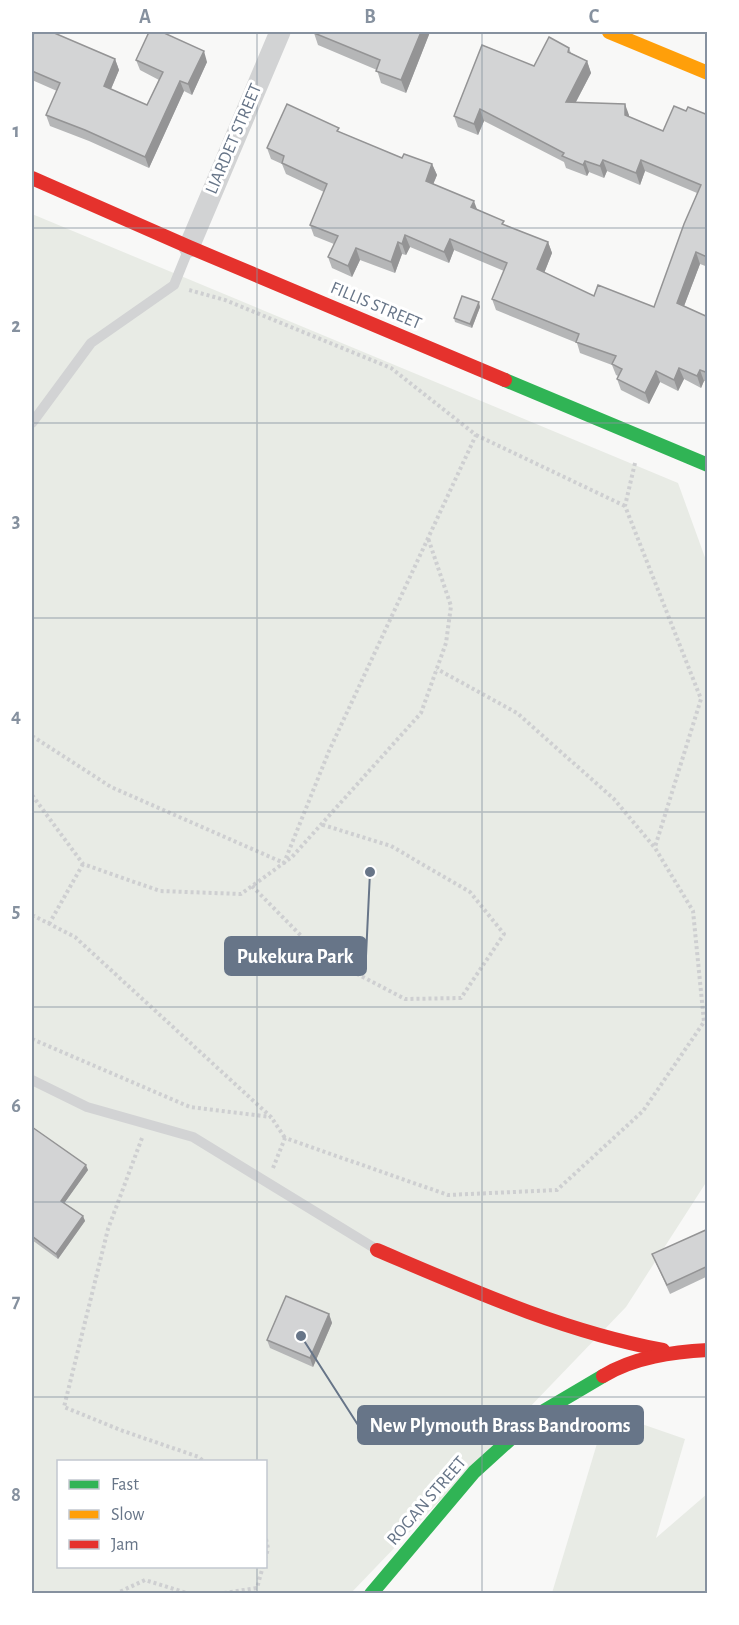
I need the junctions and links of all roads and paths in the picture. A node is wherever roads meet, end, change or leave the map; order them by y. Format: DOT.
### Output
graph roads {
  1 [pos="280,32"];
  2 [pos="609,32"];
  3 [pos="708,73"];
  4 [pos="32,178"];
  5 [pos="189,247"];
  6 [pos="174,285"];
  7 [pos="32,423"];
  8 [pos="476,435"];
  9 [pos="640,437"];
  10 [pos="708,465"];
  11 [pos="625,506"];
  12 [pos="428,538"];
  13 [pos="437,669"];
  14 [pos="32,736"];
  15 [pos="32,795"];
  16 [pos="319,824"];
  17 [pos="655,848"];
  18 [pos="284,863"];
  19 [pos="83,864"];
  20 [pos="252,886"];
  21 [pos="32,917"];
  22 [pos="49,924"];
  23 [pos="32,1039"];
  24 [pos="32,1080"];
  25 [pos="272,1117"];
  26 [pos="146,1124"];
  27 [pos="285,1138"];
  28 [pos="267,1183"];
  29 [pos="377,1250"];
  30 [pos="708,1350"];
  31 [pos="678,1352"];
  32 [pos="203,1460"];
  33 [pos="262,1568"];
  34 [pos="115,1593"];
  35 [pos="190,1593"];
  36 [pos="218,1593"];
  37 [pos="371,1593"];
  1 -- 5 [label="street, LIARDET STREET"];
  2 -- 3 [label="street"];
  4 -- 5 [label="street, FILLIS STREET"];
  5 -- 6 [label="lane"];
  5 -- 9 [label="street, FILLIS STREET"];
  6 -- 7 [label="lane"];
  6 -- 8 [label="path"];
  8 -- 11 [label="path"];
  8 -- 12 [label="path"];
  9 -- 10 [label="street, FILLIS STREET"];
  9 -- 11 [label="path"];
  11 -- 17 [label="path"];
  12 -- 13 [label="path"];
  12 -- 18 [label="path"];
  13 -- 16 [label="path"];
  13 -- 17 [label="path"];
  14 -- 18 [label="path"];
  15 -- 19 [label="path"];
  16 -- 18 [label="path"];
  16 -- 20 [label="path"];
  17 -- 27 [label="path"];
  18 -- 20 [label="path"];
  19 -- 20 [label="path"];
  19 -- 22 [label="path"];
  21 -- 22 [label="path"];
  22 -- 25 [label="path"];
  23 -- 25 [label="path"];
  24 -- 26 [label="lane"];
  25 -- 27 [label="path"];
  26 -- 28 [label="lane"];
  26 -- 32 [label="path"];
  27 -- 28 [label="path"];
  28 -- 29 [label="lane"];
  29 -- 31 [label="street"];
  30 -- 31 [label="street, ROGAN STREET"];
  31 -- 37 [label="street, ROGAN STREET"];
  33 -- 36 [label="path"];
  34 -- 35 [label="path"];
}
